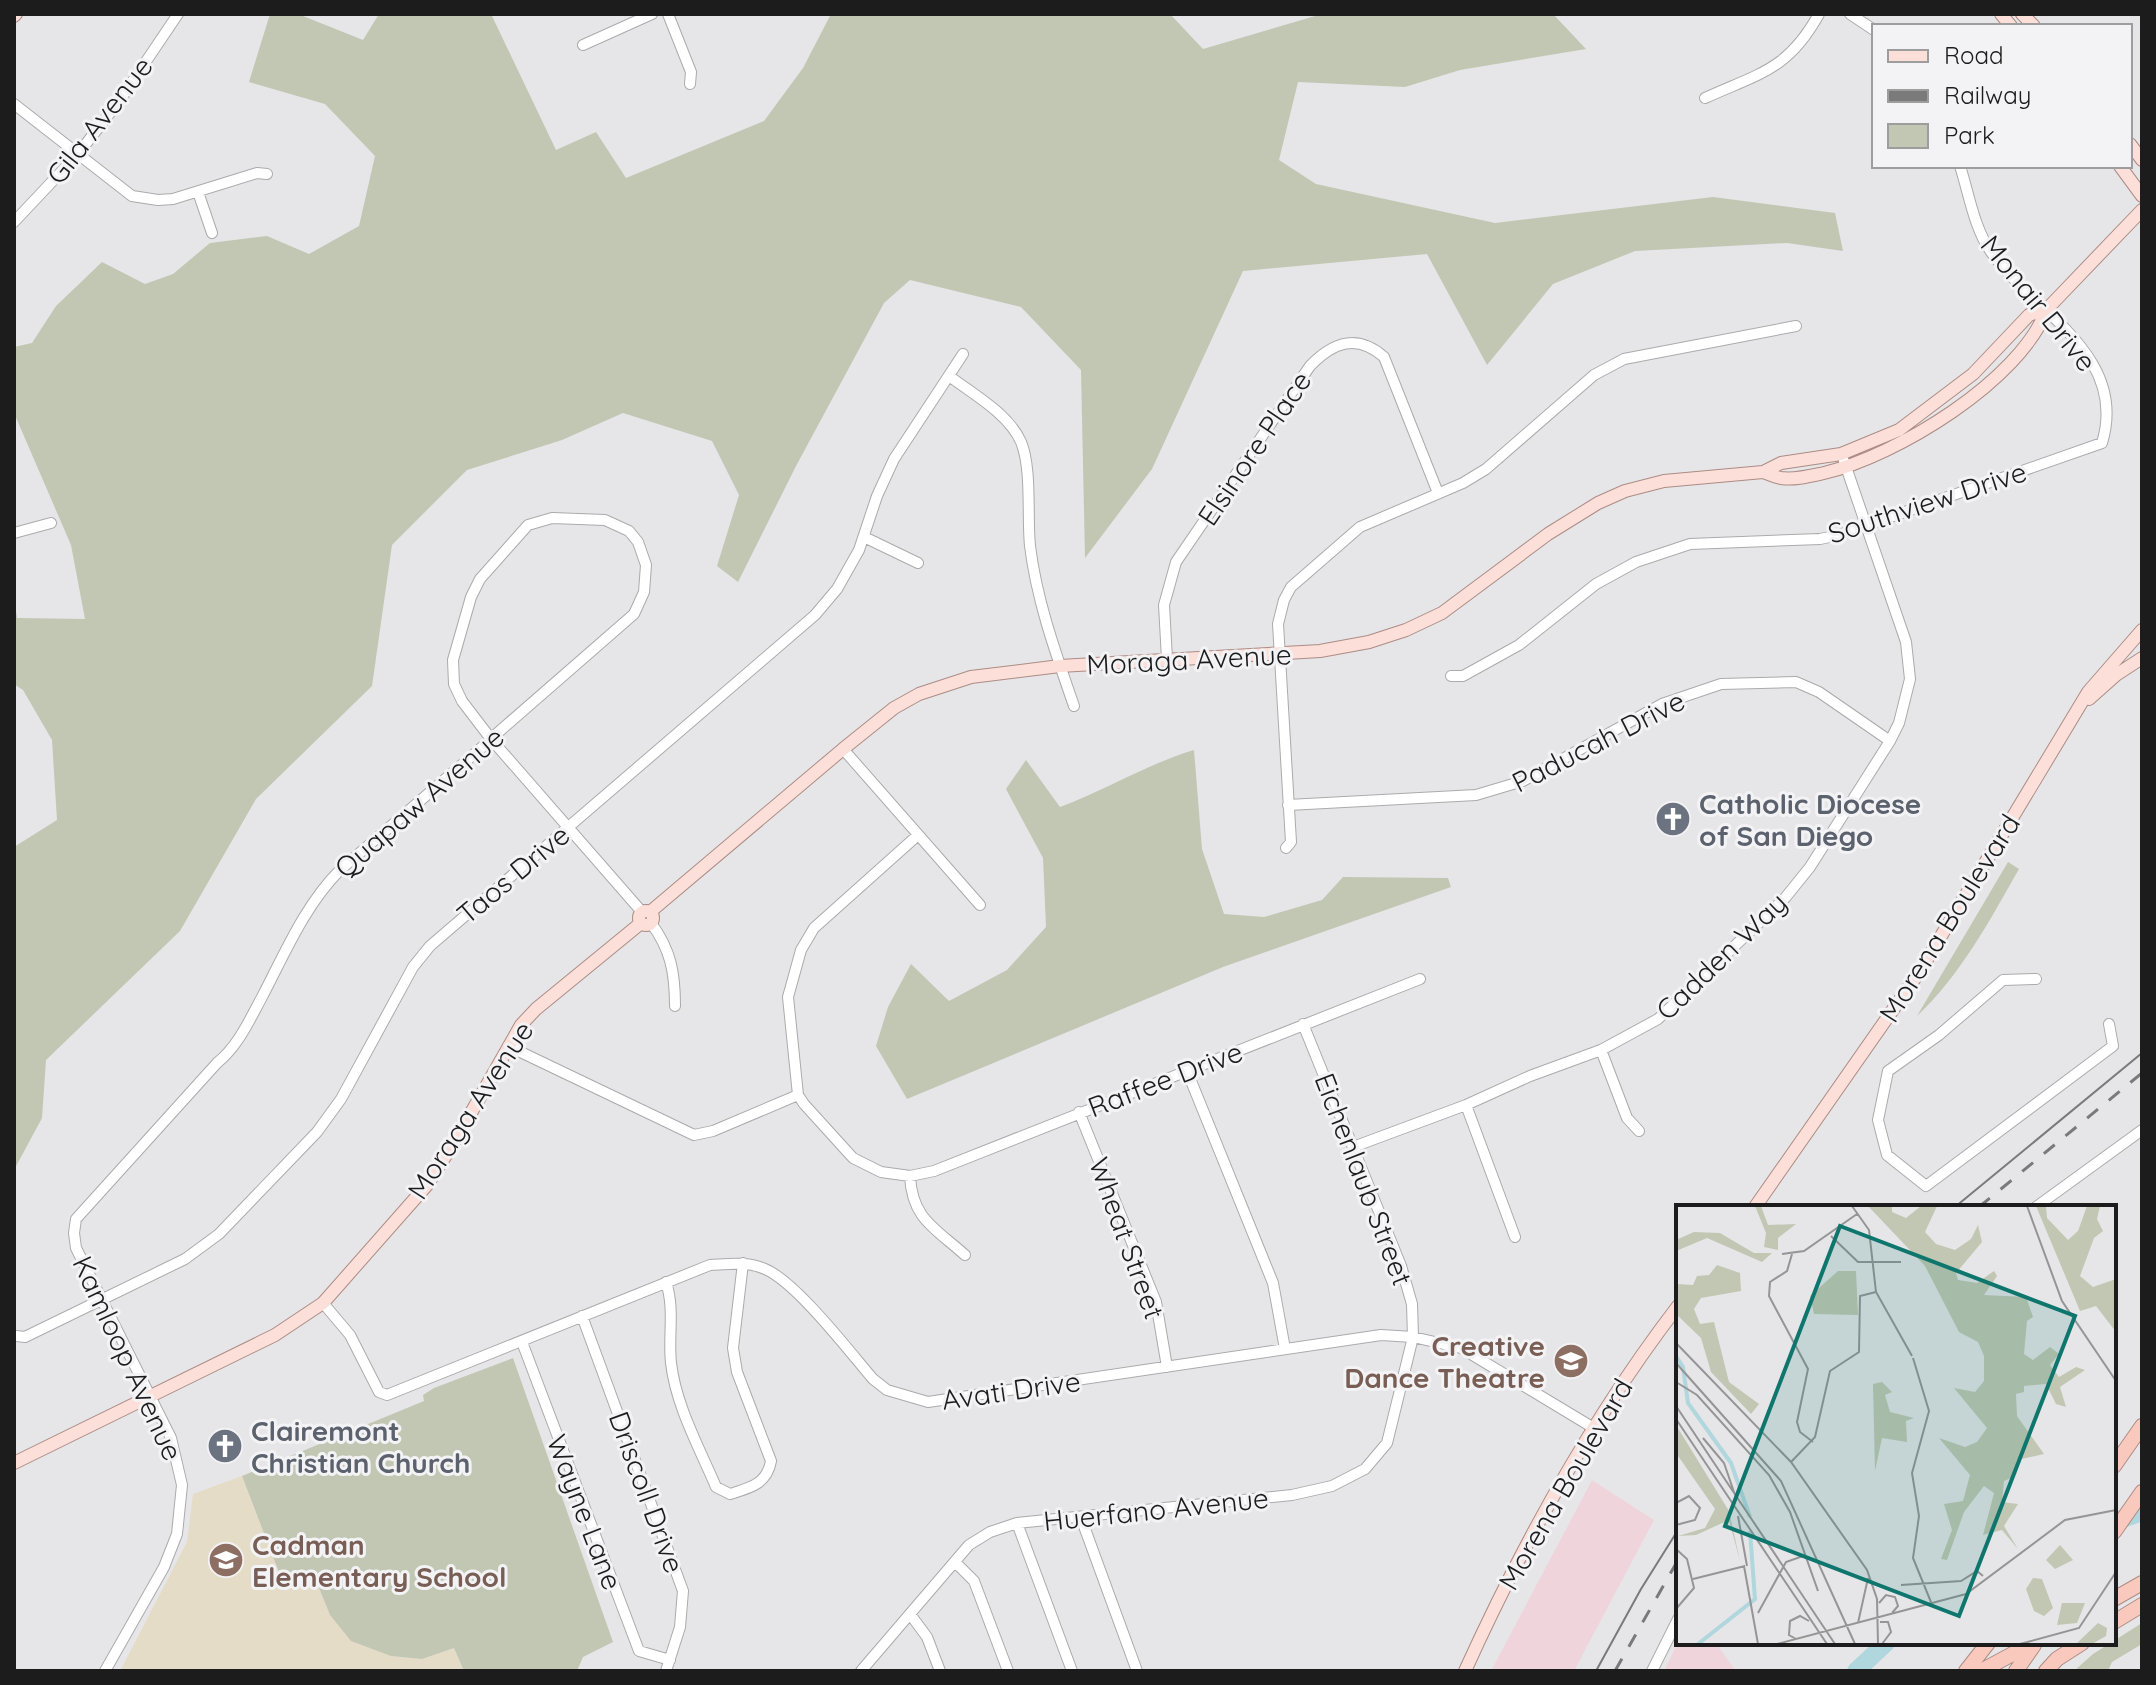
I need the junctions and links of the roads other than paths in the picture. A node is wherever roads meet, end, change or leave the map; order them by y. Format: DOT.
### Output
graph roads {
  1 [pos="178,14"];
  2 [pos="652,14"];
  3 [pos="668,14"];
  4 [pos="1819,14"];
  5 [pos="1850,14"];
  6 [pos="1872,29"];
  7 [pos="583,45"];
  8 [pos="690,84"];
  9 [pos="1705,98"];
  10 [pos="14,104"];
  11 [pos="78,154"];
  12 [pos="1961,168"];
  13 [pos="2121,168"];
  14 [pos="267,174"];
  15 [pos="198,192"];
  16 [pos="2142,196"];
  17 [pos="2142,210"];
  18 [pos="14,222"];
  19 [pos="212,233"];
  20 [pos="2047,309"];
  21 [pos="1796,326"];
  22 [pos="963,354"];
  23 [pos="949,376"];
  24 [pos="2102,443"];
  25 [pos="1841,454"];
  26 [pos="1845,468"];
  27 [pos="1763,472"];
  28 [pos="1438,493"];
  29 [pos="51,523"];
  30 [pos="1865,525"];
  31 [pos="14,533"];
  32 [pos="864,537"];
  33 [pos="918,563"];
  34 [pos="2142,630"];
  35 [pos="1280,653"];
  36 [pos="2142,658"];
  37 [pos="1167,659"];
  38 [pos="1060,666"];
  39 [pos="1451,676"];
  40 [pos="1074,706"];
  41 [pos="2075,712"];
  42 [pos="491,739"];
  43 [pos="1890,741"];
  44 [pos="843,749"];
  45 [pos="1288,805"];
  46 [pos="568,828"];
  47 [pos="918,835"];
  48 [pos="1286,848"];
  49 [pos="980,905"];
  50 [pos="646,917"];
  51 [pos="1420,979"];
  52 [pos="2036,979"];
  53 [pos="675,1006"];
  54 [pos="1303,1024"];
  55 [pos="2109,1024"];
  56 [pos="508,1046"];
  57 [pos="1601,1050"];
  58 [pos="1187,1071"];
  59 [pos="798,1095"];
  60 [pos="1466,1105"];
  61 [pos="1079,1112"];
  62 [pos="2142,1130"];
  63 [pos="1639,1131"];
  64 [pos="1353,1147"];
  65 [pos="910,1176"];
  66 [pos="1756,1205"];
  67 [pos="2039,1205"];
  68 [pos="76,1219"];
  69 [pos="1515,1237"];
  70 [pos="965,1255"];
  71 [pos="743,1263"];
  72 [pos="666,1282"];
  73 [pos="104,1301"];
  74 [pos="323,1303"];
  75 [pos="1676,1309"];
  76 [pos="582,1316"];
  77 [pos="16,1336"];
  78 [pos="1413,1337"];
  79 [pos="522,1342"];
  80 [pos="1285,1349"];
  81 [pos="1167,1367"];
  82 [pos="151,1397"];
  83 [pos="2142,1426"];
  84 [pos="1592,1427"];
  85 [pos="2118,1461"];
  86 [pos="14,1463"];
  87 [pos="2142,1492"];
  88 [pos="1081,1518"];
  89 [pos="1017,1523"];
  90 [pos="2116,1529"];
  91 [pos="956,1563"];
  92 [pos="2142,1583"];
  93 [pos="2117,1597"];
  94 [pos="2142,1605"];
  95 [pos="910,1614"];
  96 [pos="2116,1621"];
  97 [pos="1676,1623"];
  98 [pos="1986,1645"];
  99 [pos="2030,1645"];
  100 [pos="2033,1645"];
  101 [pos="2079,1645"];
  102 [pos="668,1666"];
  103 [pos="105,1671"];
  104 [pos="861,1671"];
  105 [pos="940,1671"];
  106 [pos="1008,1671"];
  107 [pos="1072,1671"];
  108 [pos="1137,1671"];
  109 [pos="1465,1671"];
  110 [pos="1652,1671"];
  111 [pos="1966,1671"];
  112 [pos="1981,1671"];
  113 [pos="2016,1671"];
  114 [pos="2046,1671"];
  1 -- 11 [label="street, Gila Avenue"];
  2 -- 7 [label="street"];
  3 -- 8 [label="street"];
  4 -- 9 [label="street"];
  5 -- 6 [label="street"];
  10 -- 11 [label="street"];
  11 -- 15 [label="street"];
  11 -- 18 [label="street, Gila Avenue"];
  12 -- 20 [label="street, Monair Drive"];
  13 -- 16 [label="main road"];
  14 -- 15 [label="street"];
  15 -- 19 [label="street"];
  17 -- 20 [label="main road, Moraga Avenue"];
  20 -- 24 [label="street, Monair Drive"];
  20 -- 25 [label="main road, Moraga Avenue"];
  20 -- 26 [label="main road, Moraga Avenue"];
  21 -- 28 [label="street"];
  22 -- 23 [label="street, Taos Drive"];
  23 -- 32 [label="street, Taos Drive"];
  23 -- 38 [label="street"];
  24 -- 30 [label="street, Southview Drive"];
  25 -- 26 [label="street, Cadden Way"];
  25 -- 27 [label="main road, Moraga Avenue"];
  26 -- 27 [label="main road, Moraga Avenue"];
  26 -- 30 [label="street, Cadden Way"];
  27 -- 35 [label="main road, Moraga Avenue"];
  28 -- 35 [label="street"];
  28 -- 37 [label="street, Elsinore Place"];
  29 -- 31 [label="street"];
  30 -- 39 [label="street, Southview Drive"];
  30 -- 43 [label="street, Cadden Way"];
  32 -- 33 [label="street"];
  32 -- 46 [label="street, Taos Drive"];
  34 -- 41 [label="main road, Morena Boulevard"];
  35 -- 37 [label="main road, Moraga Avenue"];
  35 -- 45 [label="street"];
  36 -- 41 [label="main road"];
  37 -- 38 [label="main road, Moraga Avenue"];
  38 -- 40 [label="street"];
  38 -- 44 [label="main road, Moraga Avenue"];
  41 -- 66 [label="main road, Morena Boulevard"];
  42 -- 42 [label="street, Quapaw Avenue"];
  42 -- 46 [label="street"];
  42 -- 68 [label="street, Quapaw Avenue"];
  43 -- 45 [label="street, Paducah Drive"];
  43 -- 57 [label="street, Cadden Way"];
  44 -- 47 [label="street"];
  44 -- 50 [label="main road, Moraga Avenue"];
  45 -- 48 [label="street"];
  46 -- 50 [label="street"];
  46 -- 73 [label="street, Taos Drive"];
  47 -- 49 [label="street"];
  47 -- 59 [label="street"];
  50 -- 53 [label="street"];
  50 -- 56 [label="main road, Moraga Avenue"];
  51 -- 54 [label="street, Raffee Drive"];
  52 -- 55 [label="street"];
  54 -- 58 [label="street, Raffee Drive"];
  54 -- 64 [label="street, Eichenlaub Street"];
  56 -- 59 [label="street"];
  56 -- 74 [label="main road, Moraga Avenue"];
  57 -- 60 [label="street, Cadden Way"];
  57 -- 63 [label="street"];
  58 -- 61 [label="street, Raffee Drive"];
  58 -- 80 [label="street"];
  59 -- 65 [label="street"];
  60 -- 64 [label="street, Cadden Way"];
  60 -- 69 [label="street"];
  61 -- 65 [label="street, Raffee Drive"];
  61 -- 81 [label="street, Wheat Street"];
  62 -- 67 [label="street"];
  64 -- 78 [label="street, Eichenlaub Street"];
  65 -- 70 [label="street"];
  68 -- 73 [label="street, Kamloop Avenue"];
  71 -- 72 [label="street, Avati Drive"];
  71 -- 72 [label="street"];
  71 -- 81 [label="street, Avati Drive"];
  72 -- 76 [label="street, Avati Drive"];
  73 -- 77 [label="street, Taos Drive"];
  73 -- 82 [label="street, Kamloop Avenue"];
  74 -- 79 [label="street, Avati Drive"];
  74 -- 82 [label="main road, Moraga Avenue"];
  75 -- 84 [label="main road, Morena Boulevard"];
  76 -- 79 [label="street, Avati Drive"];
  76 -- 102 [label="street, Driscoll Drive"];
  78 -- 80 [label="street, Avati Drive"];
  78 -- 84 [label="street, Avati Drive"];
  78 -- 88 [label="street, Huerfano Avenue"];
  79 -- 102 [label="street, Wayne Lane"];
  80 -- 81 [label="street, Avati Drive"];
  82 -- 86 [label="main road, Moraga Avenue"];
  82 -- 103 [label="street, Kamloop Avenue"];
  83 -- 85 [label="highway"];
  84 -- 109 [label="main road, Morena Boulevard"];
  87 -- 90 [label="highway"];
  88 -- 89 [label="street, Huerfano Avenue"];
  88 -- 108 [label="street"];
  89 -- 91 [label="street, Huerfano Avenue"];
  89 -- 107 [label="street"];
  91 -- 95 [label="street, Huerfano Avenue"];
  91 -- 106 [label="street"];
  92 -- 93 [label="highway"];
  94 -- 96 [label="highway"];
  95 -- 104 [label="street, Huerfano Avenue"];
  95 -- 105 [label="street"];
  97 -- 110 [label="street"];
  98 -- 111 [label="highway"];
  99 -- 112 [label="highway"];
  100 -- 113 [label="highway"];
  101 -- 114 [label="highway"];
}
